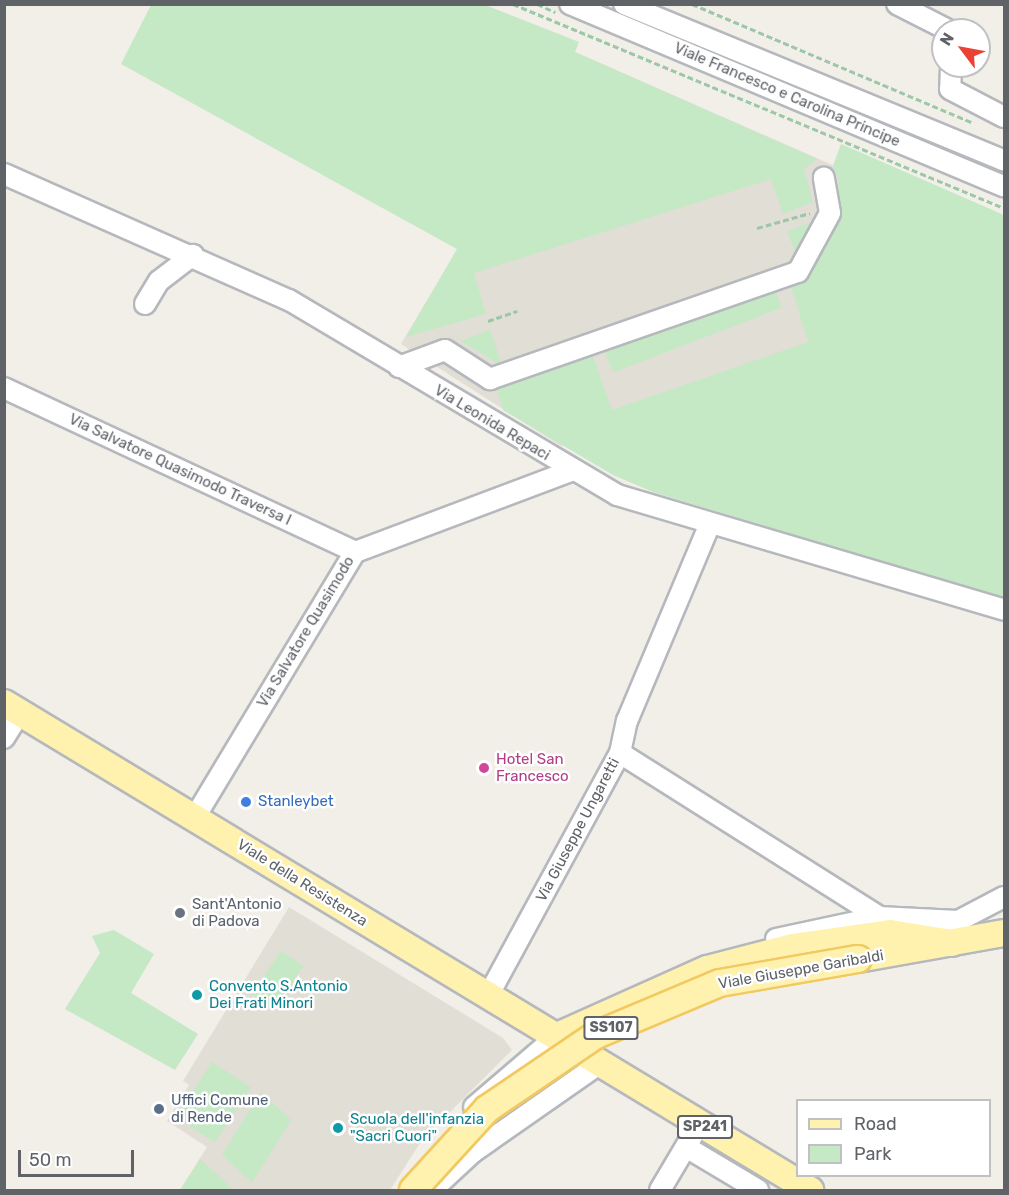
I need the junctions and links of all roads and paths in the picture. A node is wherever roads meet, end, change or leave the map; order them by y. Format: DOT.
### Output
graph roads {
  1 [pos="513,4"];
  2 [pos="570,4"];
  3 [pos="624,4"];
  4 [pos="692,4"];
  5 [pos="897,4"];
  6 [pos="931,21"];
  7 [pos="947,78"];
  8 [pos="1005,117"];
  9 [pos="983,126"];
  10 [pos="1005,161"];
  11 [pos="4,174"];
  12 [pos="824,178"];
  13 [pos="1005,186"];
  14 [pos="831,207"];
  15 [pos="1005,208"];
  16 [pos="757,228"];
  17 [pos="193,255"];
  18 [pos="145,304"];
  19 [pos="517,311"];
  20 [pos="488,321"];
  21 [pos="399,367"];
  22 [pos="4,388"];
  23 [pos="570,471"];
  24 [pos="709,526"];
  25 [pos="355,552"];
  26 [pos="1005,610"];
  27 [pos="12,707"];
  28 [pos="4,738"];
  29 [pos="620,753"];
  30 [pos="195,817"];
  31 [pos="1005,897"];
  32 [pos="879,917"];
  33 [pos="1005,933"];
  34 [pos="952,943"];
  35 [pos="707,969"];
  36 [pos="488,996"];
  37 [pos="557,1036"];
  38 [pos="599,1064"];
  39 [pos="700,1124"];
  40 [pos="686,1147"];
  41 [pos="402,1191"];
  42 [pos="413,1191"];
  43 [pos="432,1191"];
  44 [pos="660,1191"];
  45 [pos="758,1191"];
  46 [pos="810,1191"];
  1 -- 15 [label="path"];
  2 -- 13 [label="street, Viale Francesco e Carolina Principe"];
  3 -- 10 [label="street, Viale Francesco e Carolina Principe"];
  4 -- 9 [label="path"];
  5 -- 6 [label="street"];
  7 -- 8 [label="street"];
  11 -- 17 [label="street, Via Leonida Repaci"];
  12 -- 14 [label="street"];
  14 -- 16 [label="path"];
  14 -- 21 [label="street"];
  17 -- 18 [label="street"];
  17 -- 21 [label="street, Via Leonida Repaci"];
  19 -- 20 [label="path"];
  21 -- 23 [label="street, Via Leonida Repaci"];
  22 -- 25 [label="street, Via Salvatore Quasimodo Traversa I"];
  23 -- 24 [label="street, Via Leonida Repaci"];
  23 -- 25 [label="street, Via Salvatore Quasimodo"];
  24 -- 26 [label="street, Via Leonida Repaci"];
  24 -- 29 [label="street, Via Giuseppe Ungaretti"];
  25 -- 30 [label="street, Via Salvatore Quasimodo"];
  27 -- 28 [label="street"];
  27 -- 30 [label="main road, Viale della Resistenza / SP241"];
  29 -- 32 [label="street"];
  29 -- 36 [label="street, Via Giuseppe Ungaretti"];
  30 -- 36 [label="main road, Viale della Resistenza / SP241"];
  31 -- 32 [label="street"];
  32 -- 35 [label="street"];
  33 -- 34 [label="main road, Viale Giuseppe Garibaldi / SS107"];
  34 -- 35 [label="main road"];
  34 -- 42 [label="main road, Viale Giuseppe Garibaldi / SS107, bridge"];
  35 -- 37 [label="main road"];
  36 -- 37 [label="main road, Viale della Resistenza / SP241"];
  37 -- 38 [label="main road, Viale della Resistenza / SP241"];
  37 -- 41 [label="street"];
  38 -- 39 [label="main road, SP241"];
  38 -- 43 [label="street"];
  39 -- 40 [label="street"];
  39 -- 46 [label="main road, SP241"];
  40 -- 44 [label="street"];
  40 -- 45 [label="street"];
}
